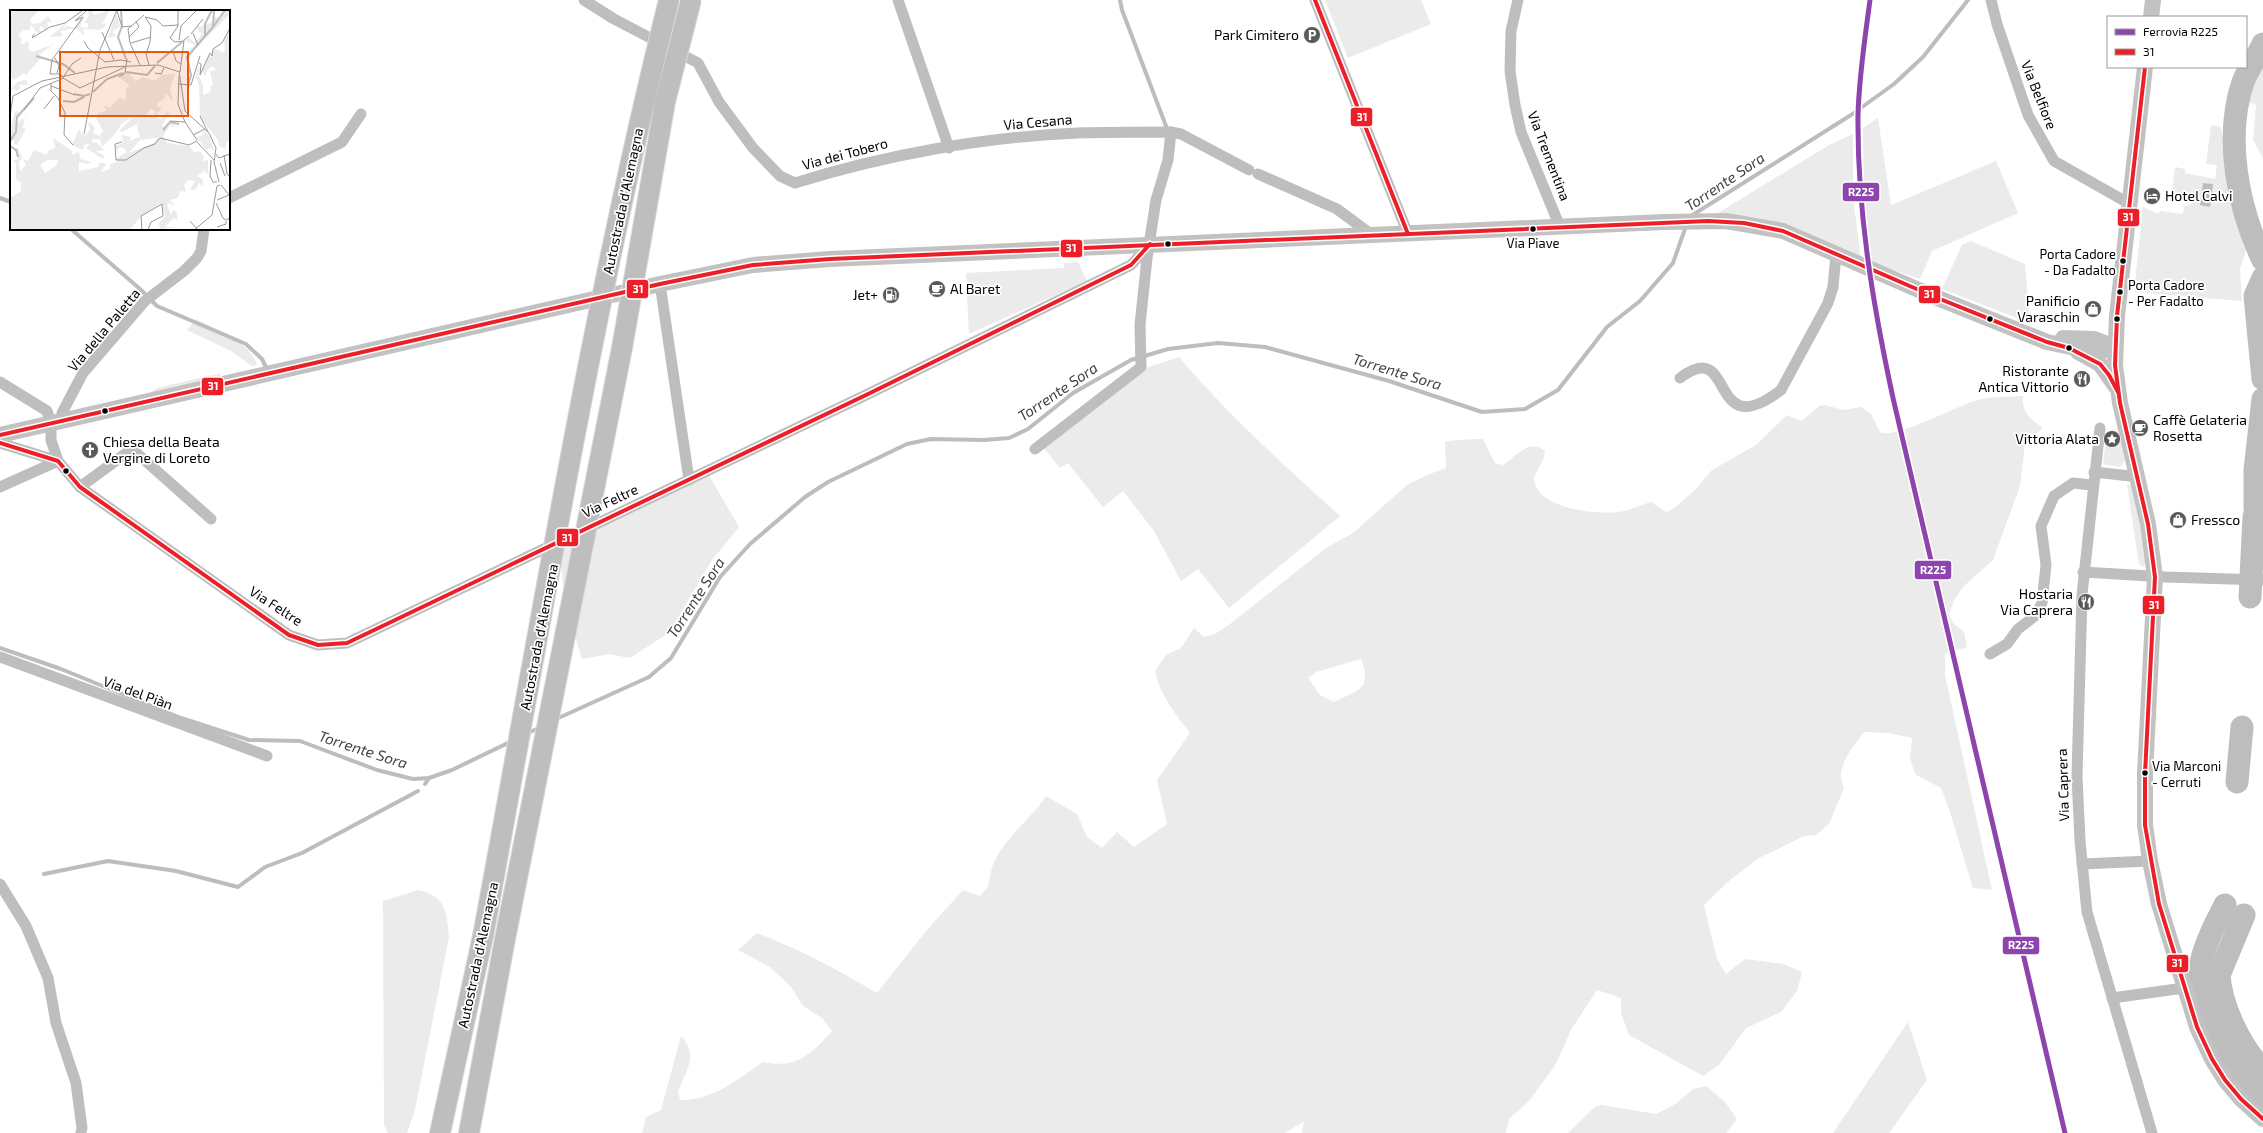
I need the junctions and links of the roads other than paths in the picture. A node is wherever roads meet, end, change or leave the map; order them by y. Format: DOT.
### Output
graph roads {
  1 [pos="584,0"];
  2 [pos="669,0"];
  3 [pos="691,0"];
  4 [pos="898,0"];
  5 [pos="1315,0"];
  6 [pos="1518,0"];
  7 [pos="1991,0"];
  8 [pos="2153,0"];
  9 [pos="2151,16"];
  10 [pos="2145,68"];
  11 [pos="361,114"];
  12 [pos="1171,132"];
  13 [pos="949,148"];
  14 [pos="230,198"];
  15 [pos="2130,204"];
  16 [pos="1560,227"];
  17 [pos="204,230"];
  18 [pos="1408,234"];
  19 [pos="1372,235"];
  20 [pos="1150,244"];
  21 [pos="1836,255"];
  22 [pos="660,284"];
  23 [pos="2117,316"];
  24 [pos="2022,331"];
  25 [pos="2086,339"];
  26 [pos="2115,347"];
  27 [pos="2069,348"];
  28 [pos="1680,378"];
  29 [pos="0,382"];
  30 [pos="2118,392"];
  31 [pos="57,421"];
  32 [pos="2100,428"];
  33 [pos="0,435"];
  34 [pos="0,443"];
  35 [pos="1035,449"];
  36 [pos="58,461"];
  37 [pos="2094,472"];
  38 [pos="2138,477"];
  39 [pos="689,480"];
  40 [pos="2092,485"];
  41 [pos="0,487"];
  42 [pos="80,487"];
  43 [pos="211,519"];
  44 [pos="2083,572"];
  45 [pos="2155,577"];
  46 [pos="2262,580"];
  47 [pos="1990,654"];
  48 [pos="0,657"];
  49 [pos="267,756"];
  50 [pos="2150,862"];
  51 [pos="2082,864"];
  52 [pos="0,884"];
  53 [pos="2184,988"];
  54 [pos="2112,998"];
  55 [pos="2263,1119"];
  56 [pos="81,1131"];
  57 [pos="440,1133"];
  58 [pos="469,1133"];
  59 [pos="2152,1133"];
  1 -- 13 [label="street, Via dei Tobero"];
  2 -- 57 [label="highway, Autostrada d'Alemagna, bridge"];
  3 -- 58 [label="highway, Autostrada d'Alemagna, bridge"];
  4 -- 13 [label="street"];
  5 -- 18 [label="street"];
  6 -- 16 [label="street, Via Trementina"];
  7 -- 15 [label="street, Via Belfiore"];
  8 -- 9 [label="main road"];
  10 -- 15 [label="main road"];
  11 -- 14 [label="street"];
  12 -- 13 [label="street, Via Cesana"];
  12 -- 19 [label="street"];
  12 -- 20 [label="street"];
  15 -- 23 [label="main road"];
  16 -- 18 [label="main road"];
  16 -- 21 [label="main road"];
  17 -- 31 [label="street, Via della Paletta"];
  18 -- 19 [label="main road"];
  19 -- 20 [label="main road"];
  20 -- 22 [label="main road"];
  20 -- 35 [label="street"];
  20 -- 39 [label="street, Via Feltre"];
  21 -- 24 [label="main road"];
  21 -- 28 [label="street"];
  22 -- 31 [label="main road"];
  22 -- 39 [label="street"];
  23 -- 25 [label="main road"];
  23 -- 26 [label="main road"];
  24 -- 25 [label="main road"];
  24 -- 27 [label="main road"];
  25 -- 26 [label="main road"];
  26 -- 27 [label="main road"];
  26 -- 30 [label="main road"];
  27 -- 30 [label="main road"];
  29 -- 31 [label="street"];
  30 -- 38 [label="main road"];
  31 -- 33 [label="main road"];
  31 -- 36 [label="street, Via Feltre"];
  32 -- 37 [label="street, Via Caprera"];
  34 -- 36 [label="street"];
  36 -- 41 [label="street"];
  36 -- 42 [label="street, Via Feltre"];
  37 -- 38 [label="street"];
  37 -- 40 [label="street, Via Caprera"];
  38 -- 45 [label="main road"];
  39 -- 42 [label="street, Via Feltre"];
  40 -- 44 [label="street, Via Caprera"];
  40 -- 47 [label="street"];
  42 -- 43 [label="street"];
  44 -- 45 [label="street"];
  44 -- 51 [label="street, Via Caprera"];
  45 -- 46 [label="street"];
  45 -- 50 [label="main road"];
  48 -- 49 [label="street, Via del Piàn"];
  50 -- 51 [label="street"];
  50 -- 53 [label="main road"];
  51 -- 54 [label="street, Via Caprera"];
  52 -- 56 [label="street"];
  53 -- 54 [label="street"];
  53 -- 55 [label="main road"];
  54 -- 59 [label="street, Via Caprera"];
}
